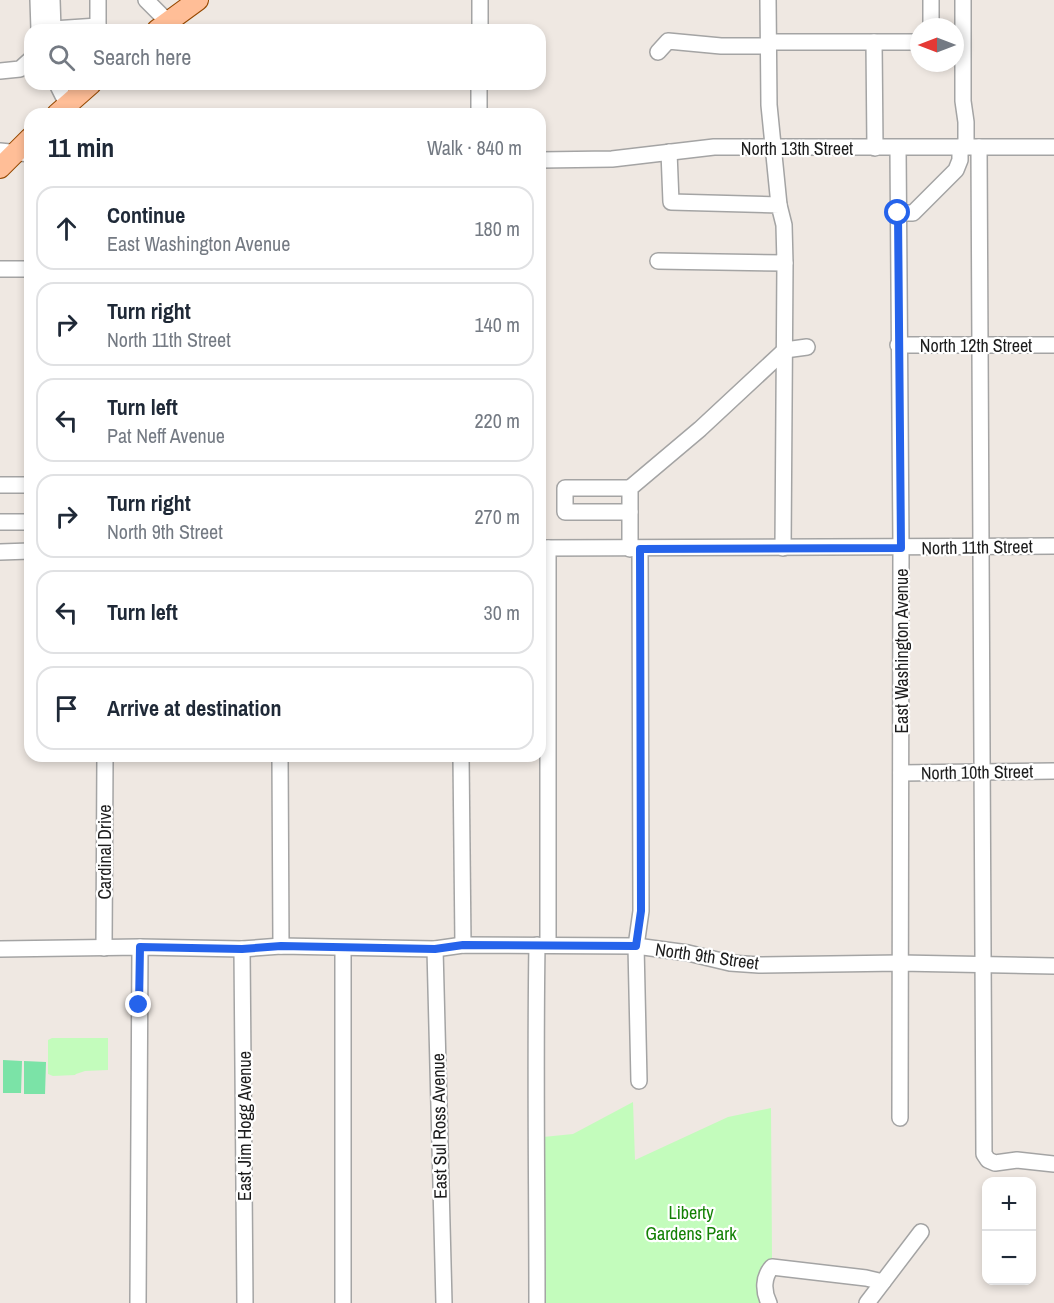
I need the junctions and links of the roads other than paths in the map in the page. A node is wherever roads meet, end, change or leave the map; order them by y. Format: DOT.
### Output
graph roads {
  1 [pos="38,0"];
  2 [pos="52,0"];
  3 [pos="98,0"];
  4 [pos="146,0"];
  5 [pos="198,0"];
  6 [pos="480,0"];
  7 [pos="768,0"];
  8 [pos="931,0"];
  9 [pos="963,0"];
  10 [pos="931,18"];
  11 [pos="46,24"];
  12 [pos="49,24"];
  13 [pos="99,24"];
  14 [pos="162,24"];
  15 [pos="166,24"];
  16 [pos="480,24"];
  17 [pos="874,42"];
  18 [pos="910,42"];
  19 [pos="768,44"];
  20 [pos="658,52"];
  21 [pos="24,65"];
  22 [pos="0,71"];
  23 [pos="58,90"];
  24 [pos="84,90"];
  25 [pos="479,90"];
  26 [pos="62,108"];
  27 [pos="63,108"];
  28 [pos="479,108"];
  29 [pos="774,147"];
  30 [pos="968,147"];
  31 [pos="1054,147"];
  32 [pos="875,148"];
  33 [pos="898,148"];
  34 [pos="15,152"];
  35 [pos="669,153"];
  36 [pos="546,160"];
  37 [pos="0,168"];
  38 [pos="779,205"];
  39 [pos="898,213"];
  40 [pos="658,261"];
  41 [pos="784,263"];
  42 [pos="0,269"];
  43 [pos="24,269"];
  44 [pos="898,345"];
  45 [pos="981,345"];
  46 [pos="1054,345"];
  47 [pos="807,347"];
  48 [pos="785,350"];
  49 [pos="0,485"];
  50 [pos="24,485"];
  51 [pos="630,488"];
  52 [pos="630,512"];
  53 [pos="0,522"];
  54 [pos="24,522"];
  55 [pos="1054,546"];
  56 [pos="982,547"];
  57 [pos="546,548"];
  58 [pos="901,548"];
  59 [pos="635,549"];
  60 [pos="783,549"];
  61 [pos="24,551"];
  62 [pos="0,552"];
  63 [pos="105,762"];
  64 [pos="280,762"];
  65 [pos="461,762"];
  66 [pos="543,762"];
  67 [pos="1054,771"];
  68 [pos="982,772"];
  69 [pos="901,773"];
  70 [pos="463,945"];
  71 [pos="542,945"];
  72 [pos="281,946"];
  73 [pos="636,946"];
  74 [pos="140,947"];
  75 [pos="104,948"];
  76 [pos="343,948"];
  77 [pos="0,949"];
  78 [pos="242,949"];
  79 [pos="435,949"];
  80 [pos="900,963"];
  81 [pos="984,965"];
  82 [pos="1054,966"];
  83 [pos="639,1081"];
  84 [pos="900,1118"];
  85 [pos="1054,1164"];
  86 [pos="921,1232"];
  87 [pos="883,1282"];
  88 [pos="138,1303"];
  89 [pos="245,1303"];
  90 [pos="343,1303"];
  91 [pos="444,1303"];
  92 [pos="537,1303"];
  93 [pos="769,1303"];
  94 [pos="867,1303"];
  1 -- 11 [label="street"];
  2 -- 12 [label="street"];
  3 -- 13 [label="street"];
  4 -- 14 [label="street"];
  5 -- 15 [label="main road"];
  6 -- 16 [label="street"];
  7 -- 19 [label="street"];
  8 -- 10 [label="street"];
  9 -- 30 [label="street"];
  17 -- 18 [label="street"];
  17 -- 19 [label="street"];
  17 -- 32 [label="street"];
  19 -- 20 [label="street"];
  19 -- 29 [label="street"];
  21 -- 22 [label="street"];
  23 -- 26 [label="street"];
  24 -- 27 [label="main road"];
  25 -- 28 [label="street"];
  29 -- 32 [label="street, North 13th Street"];
  29 -- 35 [label="street, North 13th Street"];
  29 -- 38 [label="street"];
  30 -- 31 [label="street, North 13th Street"];
  30 -- 33 [label="street, North 13th Street"];
  30 -- 39 [label="street"];
  30 -- 45 [label="street"];
  32 -- 33 [label="street, North 13th Street"];
  33 -- 39 [label="street, East Washington Avenue"];
  34 -- 37 [label="main road"];
  35 -- 36 [label="street, North 13th Street"];
  35 -- 38 [label="street"];
  38 -- 41 [label="street"];
  39 -- 44 [label="street, East Washington Avenue"];
  40 -- 41 [label="street"];
  41 -- 48 [label="street"];
  42 -- 43 [label="street"];
  44 -- 45 [label="street, North 12th Street"];
  44 -- 58 [label="street, East Washington Avenue"];
  45 -- 46 [label="street, North 12th Street"];
  45 -- 56 [label="street"];
  47 -- 48 [label="street"];
  48 -- 51 [label="street"];
  48 -- 60 [label="street"];
  49 -- 50 [label="street"];
  51 -- 52 [label="street"];
  51 -- 52 [label="street"];
  52 -- 59 [label="street"];
  53 -- 54 [label="street"];
  55 -- 56 [label="street, North 11th Street"];
  56 -- 58 [label="street, North 11th Street"];
  56 -- 68 [label="street"];
  57 -- 59 [label="street, North 11th Street"];
  58 -- 60 [label="street, North 11th Street"];
  58 -- 69 [label="street, East Washington Avenue"];
  59 -- 60 [label="street, North 11th Street"];
  59 -- 73 [label="street"];
  61 -- 62 [label="street"];
  63 -- 75 [label="street, Cardinal Drive"];
  64 -- 72 [label="street"];
  65 -- 70 [label="street"];
  66 -- 71 [label="street"];
  67 -- 68 [label="street, North 10th Street"];
  68 -- 69 [label="street, North 10th Street"];
  68 -- 81 [label="street"];
  69 -- 80 [label="street, East Washington Avenue"];
  70 -- 71 [label="street, North 9th Street"];
  70 -- 79 [label="street, North 9th Street"];
  71 -- 73 [label="street, North 9th Street"];
  71 -- 92 [label="street"];
  72 -- 76 [label="street, North 9th Street"];
  72 -- 78 [label="street, North 9th Street"];
  73 -- 80 [label="street, North 9th Street"];
  73 -- 83 [label="street"];
  74 -- 75 [label="street, North 9th Street"];
  74 -- 78 [label="street, North 9th Street"];
  74 -- 88 [label="street"];
  75 -- 77 [label="street, North 9th Street"];
  76 -- 79 [label="street, North 9th Street"];
  76 -- 90 [label="street"];
  78 -- 89 [label="street, East Jim Hogg Avenue"];
  79 -- 91 [label="street, East Sul Ross Avenue"];
  80 -- 81 [label="street, North 9th Street"];
  80 -- 84 [label="street, East Washington Avenue"];
  81 -- 82 [label="street, North 9th Street"];
  81 -- 85 [label="street"];
  86 -- 87 [label="street"];
  87 -- 93 [label="street"];
  87 -- 94 [label="street"];
}
